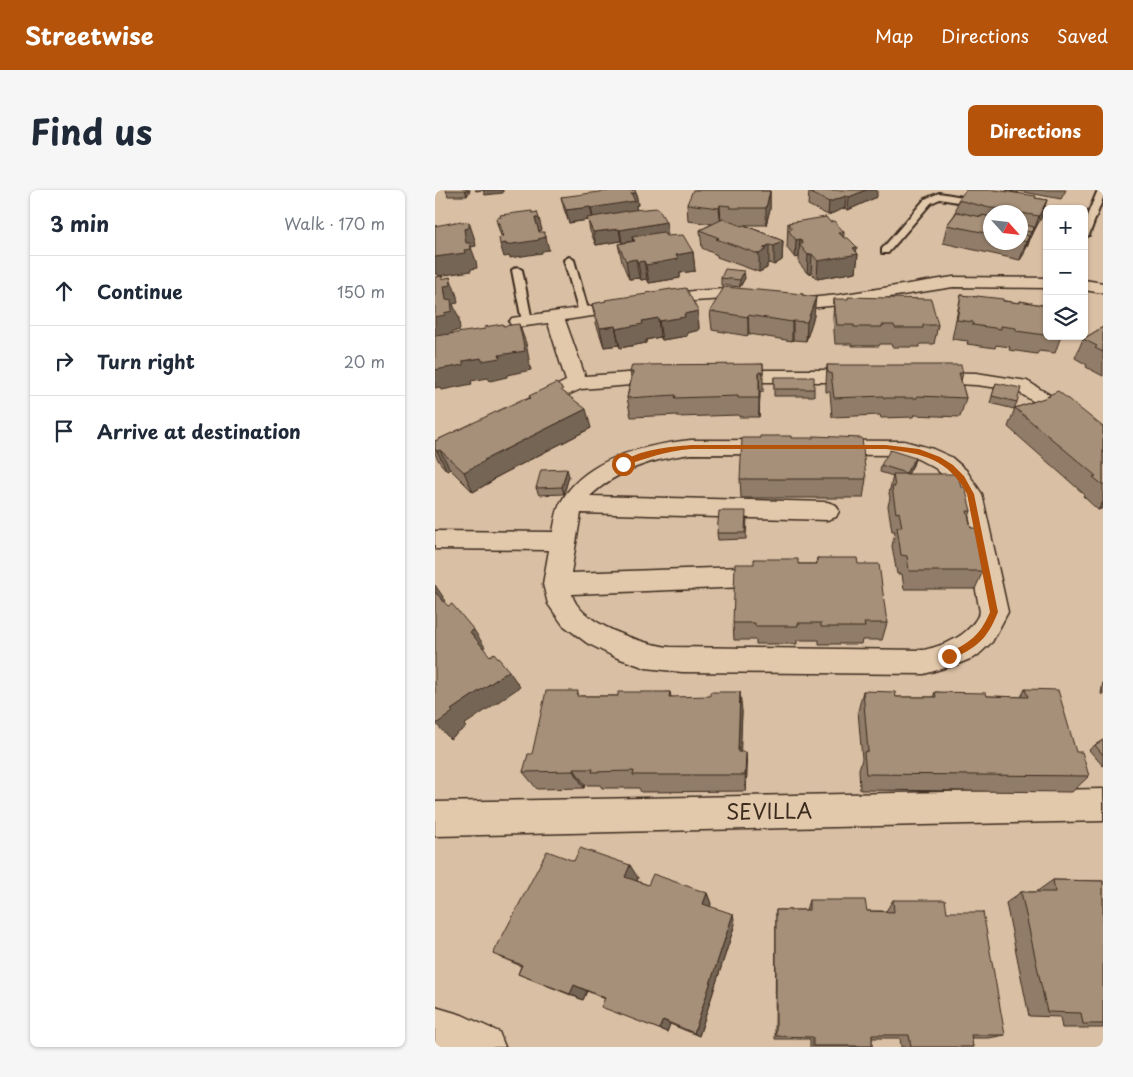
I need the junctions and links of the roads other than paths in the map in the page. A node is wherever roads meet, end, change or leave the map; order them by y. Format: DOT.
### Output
graph roads {
  1 [pos="1102,190"];
  2 [pos="991,204"];
  3 [pos="1089,223"];
  4 [pos="885,251"];
  5 [pos="569,260"];
  6 [pos="517,270"];
  7 [pos="1043,283"];
  8 [pos="1088,286"];
  9 [pos="1103,288"];
  10 [pos="584,313"];
  11 [pos="555,318"];
  12 [pos="522,322"];
  13 [pos="878,377"];
  14 [pos="907,377"];
  15 [pos="577,383"];
  16 [pos="509,416"];
  17 [pos="1103,445"];
  18 [pos="572,504"];
  19 [pos="827,511"];
  20 [pos="435,540"];
  21 [pos="563,541"];
  22 [pos="798,575"];
  23 [pos="556,584"];
  24 [pos="1103,805"];
  25 [pos="435,819"];
  26 [pos="435,1027"];
  27 [pos="484,1047"];
  1 -- 3 [label="lane"];
  2 -- 4 [label="lane"];
  5 -- 10 [label="lane"];
  6 -- 12 [label="lane"];
  7 -- 10 [label="street"];
  8 -- 9 [label="street"];
  10 -- 11 [label="street"];
  11 -- 12 [label="street"];
  11 -- 15 [label="street"];
  13 -- 15 [label="street"];
  14 -- 17 [label="street"];
  15 -- 16 [label="street"];
  18 -- 19 [label="street"];
  18 -- 21 [label="street"];
  18 -- 23 [label="street"];
  20 -- 21 [label="street"];
  21 -- 23 [label="street"];
  22 -- 23 [label="street"];
  24 -- 25 [label="street, SEVILLA"];
  26 -- 27 [label="street"];
}
